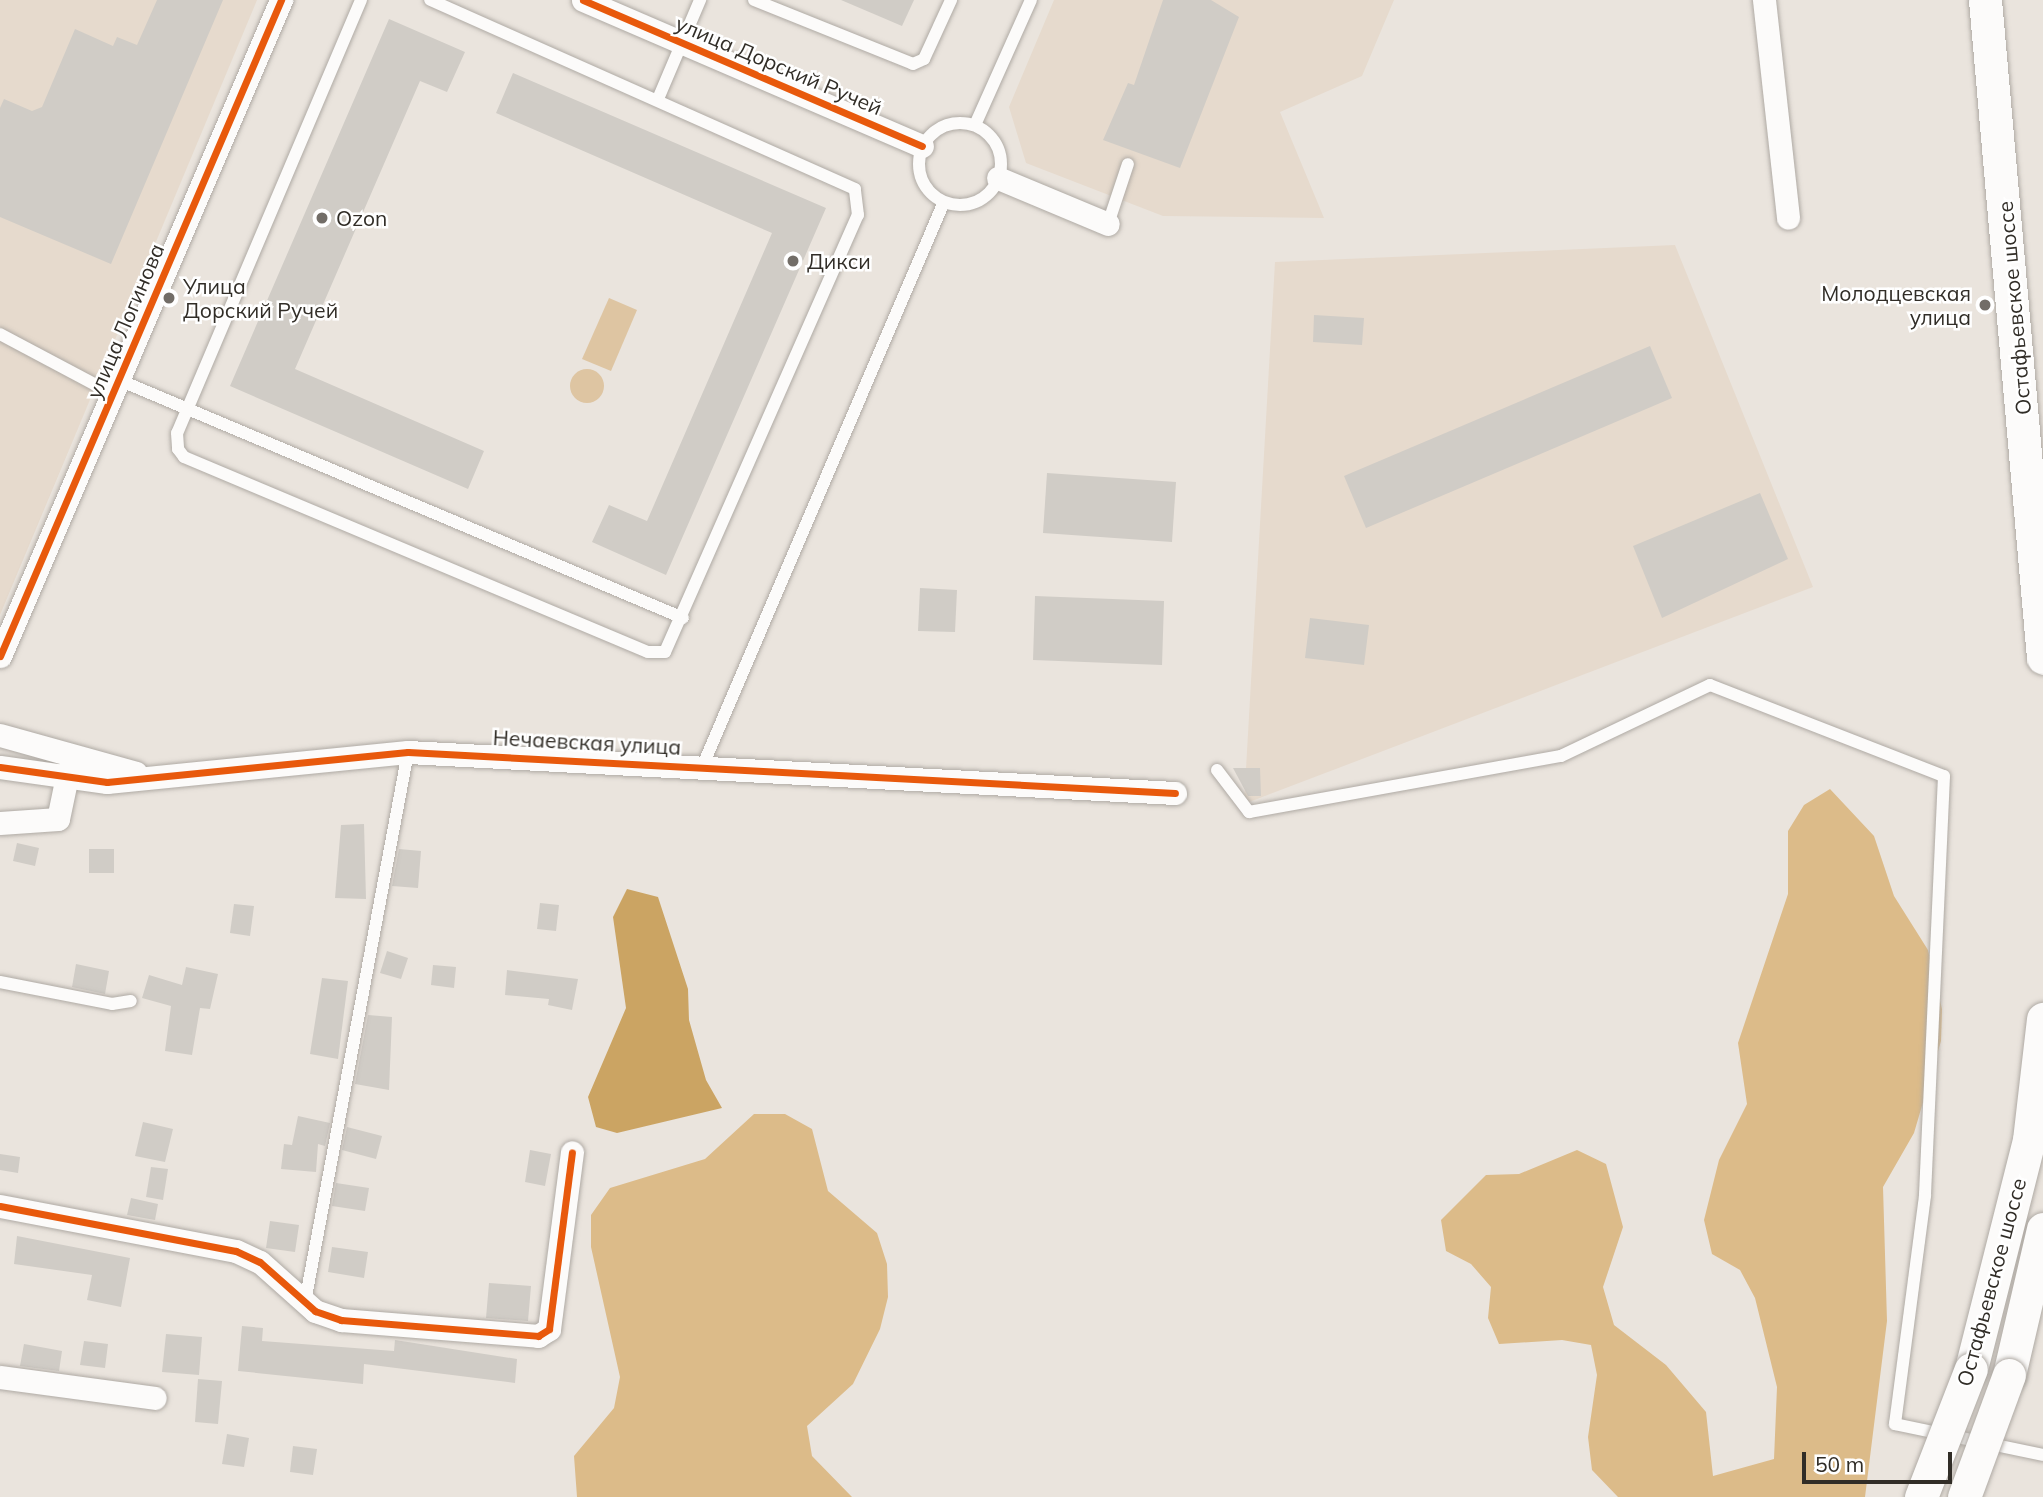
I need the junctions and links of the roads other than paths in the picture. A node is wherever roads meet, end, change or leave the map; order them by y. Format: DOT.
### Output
graph roads {
  1 [pos="281,0"];
  2 [pos="361,0"];
  3 [pos="430,0"];
  4 [pos="583,0"];
  5 [pos="701,0"];
  6 [pos="754,0"];
  7 [pos="951,0"];
  8 [pos="1031,0"];
  9 [pos="1764,0"];
  10 [pos="1985,0"];
  11 [pos="2006,0"];
  12 [pos="682,43"];
  13 [pos="657,99"];
  14 [pos="975,125"];
  15 [pos="922,146"];
  16 [pos="1128,164"];
  17 [pos="998,178"];
  18 [pos="944,202"];
  19 [pos="1788,218"];
  20 [pos="1108,224"];
  21 [pos="0,334"];
  22 [pos="2043,378"];
  23 [pos="116,387"];
  24 [pos="187,409"];
  25 [pos="683,618"];
  26 [pos="0,656"];
  27 [pos="2043,657"];
  28 [pos="0,735"];
  29 [pos="408,752"];
  30 [pos="703,765"];
  31 [pos="0,767"];
  32 [pos="1217,770"];
  33 [pos="145,775"];
  34 [pos="67,776"];
  35 [pos="1175,793"];
  36 [pos="0,823"];
  37 [pos="0,982"];
  38 [pos="131,1000"];
  39 [pos="2043,1019"];
  40 [pos="572,1152"];
  41 [pos="0,1206"];
  42 [pos="2043,1229"];
  43 [pos="305,1302"];
  44 [pos="0,1377"];
  45 [pos="155,1398"];
  46 [pos="2043,1455"];
  47 [pos="1921,1497"];
  48 [pos="1964,1497"];
  1 -- 23 [label="street, улица Логинова"];
  2 -- 24 [label="lane"];
  3 -- 13 [label="lane"];
  4 -- 12 [label="street, улица Дорский Ручей"];
  5 -- 12 [label="lane"];
  6 -- 7 [label="lane"];
  8 -- 14 [label="lane"];
  9 -- 19 [label="street"];
  10 -- 27 [label="main road, Остафьевское шоссе"];
  11 -- 22 [label="main road, Остафьевское шоссе"];
  12 -- 13 [label="lane"];
  12 -- 15 [label="street, улица Дорский Ручей"];
  13 -- 25 [label="lane"];
  14 -- 15 [label="lane"];
  14 -- 17 [label="lane"];
  15 -- 18 [label="lane"];
  16 -- 20 [label="lane"];
  17 -- 18 [label="lane"];
  17 -- 20 [label="street"];
  18 -- 30 [label="lane"];
  21 -- 23 [label="lane"];
  23 -- 24 [label="lane"];
  23 -- 26 [label="street, улица Логинова"];
  24 -- 25 [label="lane"];
  24 -- 25 [label="lane"];
  28 -- 33 [label="street, Нечаевская улица"];
  29 -- 30 [label="street, Нечаевская улица"];
  29 -- 33 [label="street, Нечаевская улица"];
  29 -- 43 [label="lane"];
  30 -- 35 [label="street, Нечаевская улица"];
  31 -- 34 [label="street, Нечаевская улица"];
  32 -- 46 [label="lane"];
  33 -- 34 [label="street, Нечаевская улица"];
  34 -- 36 [label="street"];
  37 -- 38 [label="lane"];
  39 -- 47 [label="main road, Остафьевское шоссе, bridge"];
  40 -- 43 [label="street"];
  41 -- 43 [label="street"];
  42 -- 48 [label="main road, Остафьевское шоссе, bridge"];
  44 -- 45 [label="street"];
}
